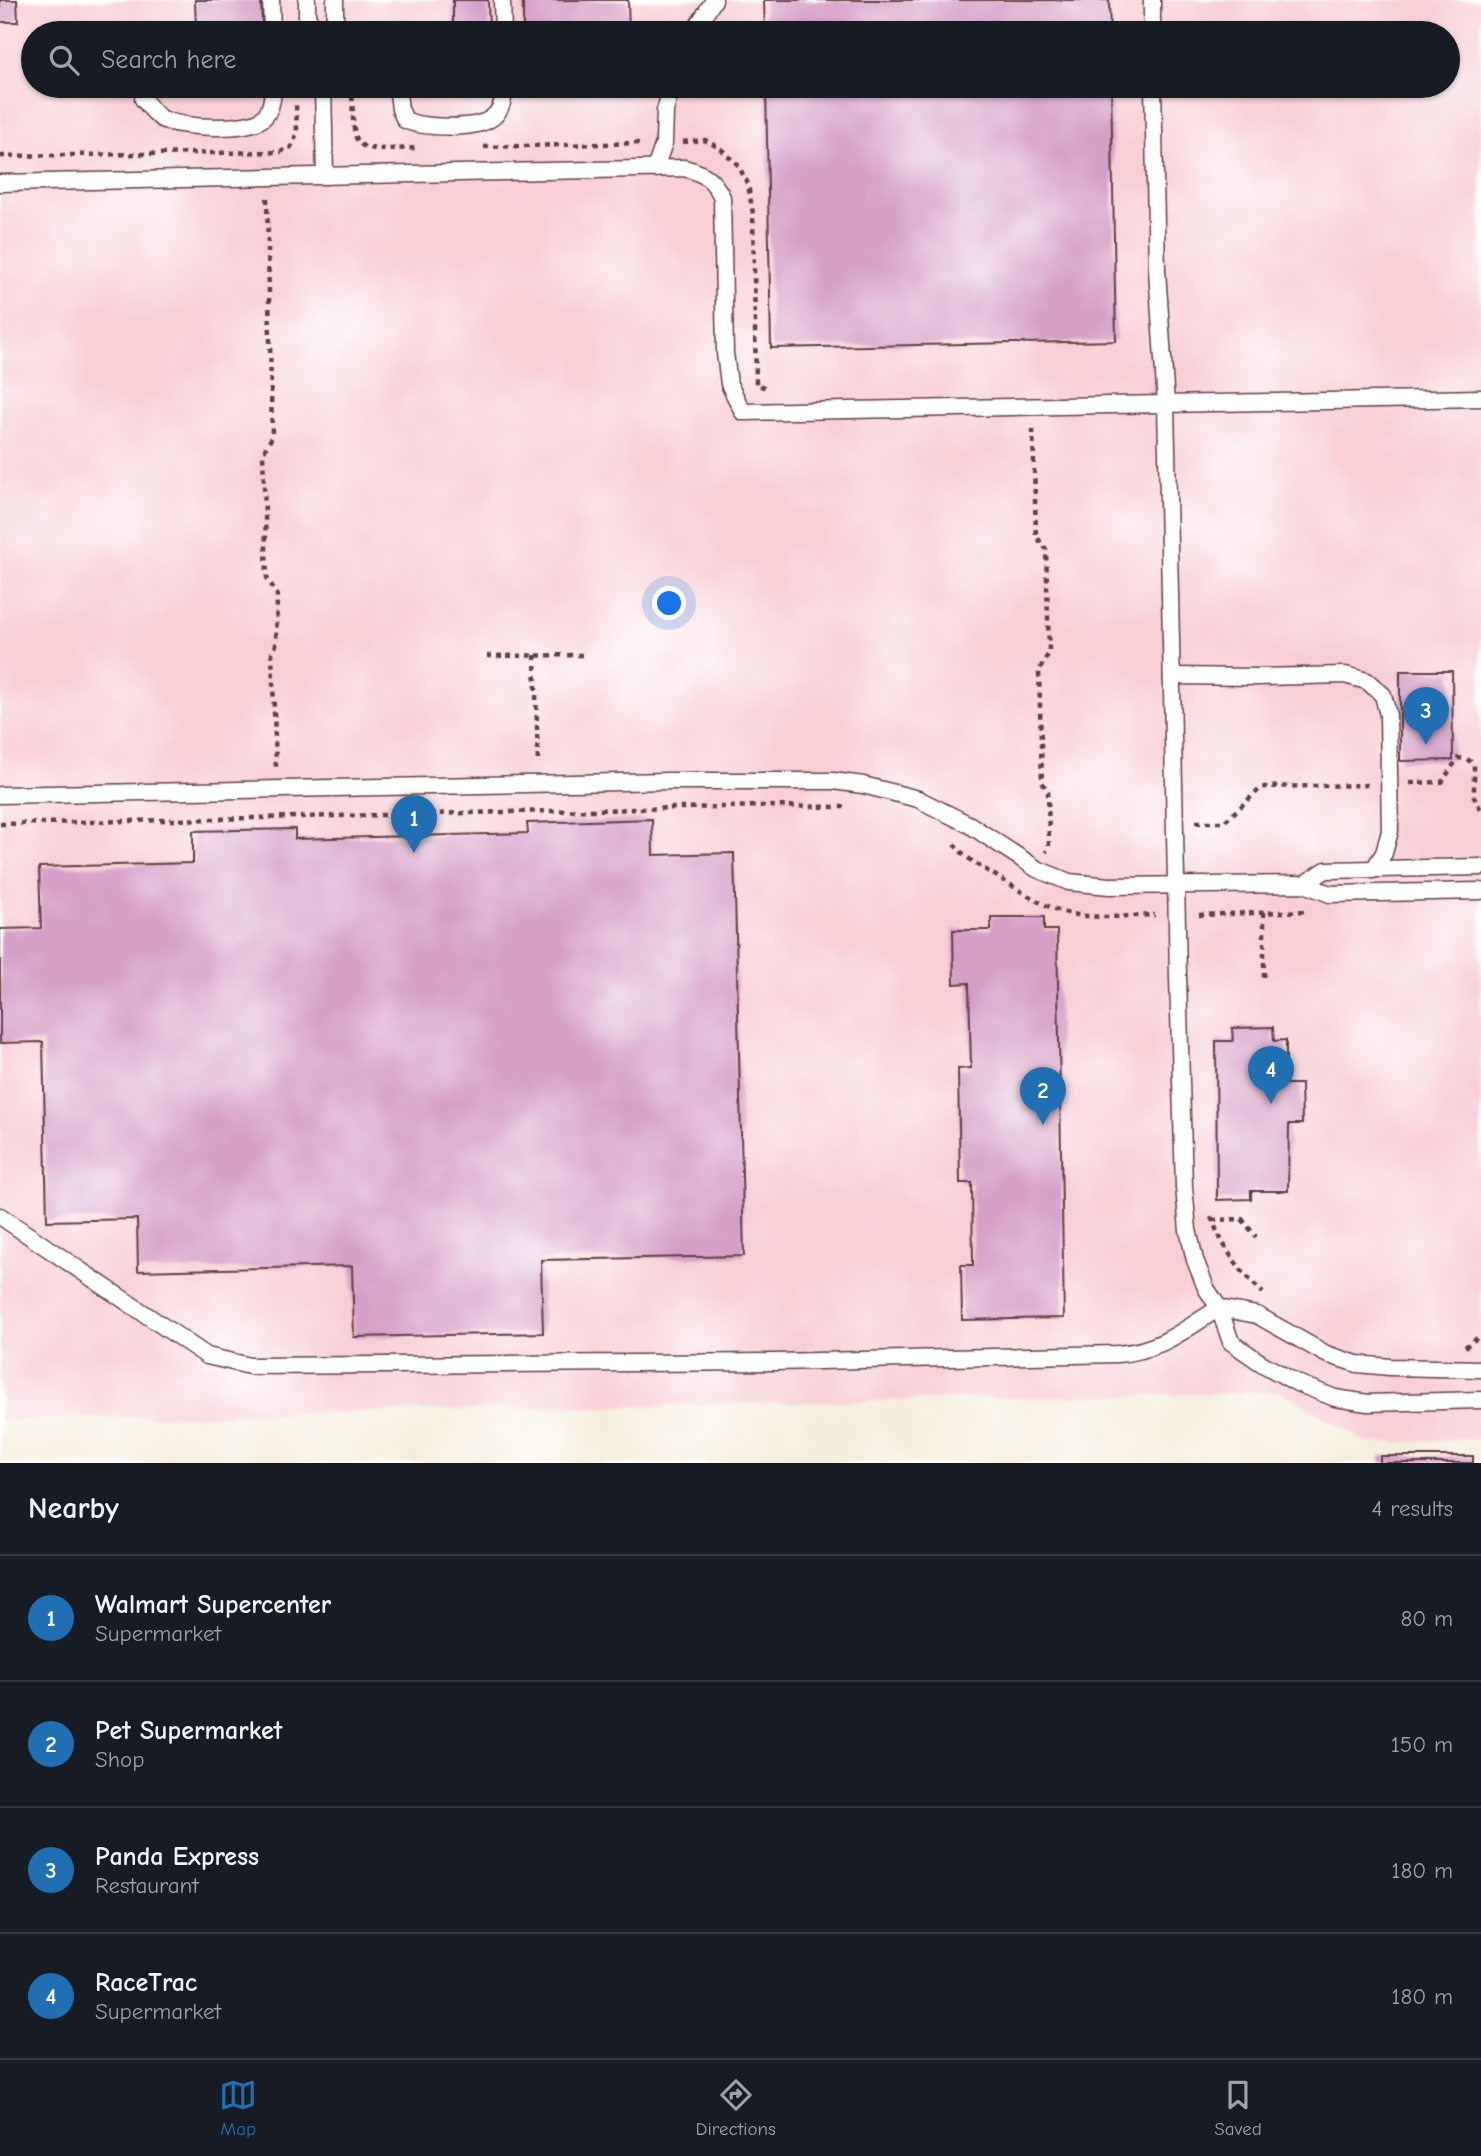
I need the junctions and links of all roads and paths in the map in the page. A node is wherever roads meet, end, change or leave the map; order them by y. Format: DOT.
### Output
graph roads {
  1 [pos="271,0"];
  2 [pos="307,0"];
  3 [pos="335,0"];
  4 [pos="502,0"];
  5 [pos="714,0"];
  6 [pos="1152,0"];
  7 [pos="272,21"];
  8 [pos="309,21"];
  9 [pos="333,21"];
  10 [pos="503,21"];
  11 [pos="701,21"];
  12 [pos="1152,21"];
  13 [pos="272,98"];
  14 [pos="324,98"];
  15 [pos="399,98"];
  16 [pos="502,98"];
  17 [pos="669,98"];
  18 [pos="1153,98"];
  19 [pos="143,99"];
  20 [pos="266,152"];
  21 [pos="655,169"];
  22 [pos="326,176"];
  23 [pos="267,177"];
  24 [pos="0,183"];
  25 [pos="1481,398"];
  26 [pos="1166,404"];
  27 [pos="583,655"];
  28 [pos="488,656"];
  29 [pos="535,656"];
  30 [pos="1172,676"];
  31 [pos="538,784"];
  32 [pos="1390,784"];
  33 [pos="277,789"];
  34 [pos="0,795"];
  35 [pos="764,806"];
  36 [pos="1481,810"];
  37 [pos="539,812"];
  38 [pos="279,818"];
  39 [pos="0,824"];
  40 [pos="1196,834"];
  41 [pos="1481,867"];
  42 [pos="1373,870"];
  43 [pos="1304,884"];
  44 [pos="1176,885"];
  45 [pos="1197,885"];
  46 [pos="1481,891"];
  47 [pos="1264,912"];
  48 [pos="1197,927"];
  49 [pos="1264,978"];
  50 [pos="1209,1210"];
  51 [pos="0,1216"];
  52 [pos="1212,1220"];
  53 [pos="1256,1237"];
  54 [pos="1266,1296"];
  55 [pos="1219,1308"];
  56 [pos="1481,1335"];
  57 [pos="1457,1350"];
  58 [pos="1481,1369"];
  59 [pos="1481,1400"];
  1 -- 7 [label="lane"];
  2 -- 8 [label="lane"];
  3 -- 9 [label="lane"];
  4 -- 10 [label="lane"];
  5 -- 11 [label="lane"];
  6 -- 12 [label="lane"];
  13 -- 19 [label="lane"];
  14 -- 22 [label="lane"];
  15 -- 16 [label="lane"];
  17 -- 21 [label="lane"];
  18 -- 26 [label="lane"];
  20 -- 23 [label="path"];
  21 -- 22 [label="lane"];
  21 -- 26 [label="lane"];
  22 -- 23 [label="lane"];
  23 -- 24 [label="lane"];
  23 -- 33 [label="path"];
  25 -- 26 [label="lane"];
  26 -- 30 [label="lane"];
  27 -- 29 [label="path"];
  28 -- 29 [label="path"];
  29 -- 31 [label="path"];
  30 -- 32 [label="lane"];
  30 -- 44 [label="lane"];
  31 -- 33 [label="lane"];
  31 -- 37 [label="path"];
  31 -- 44 [label="lane"];
  32 -- 36 [label="path"];
  32 -- 40 [label="path"];
  32 -- 42 [label="lane"];
  33 -- 34 [label="lane"];
  33 -- 38 [label="path"];
  35 -- 37 [label="path"];
  37 -- 38 [label="path"];
  38 -- 39 [label="path"];
  41 -- 42 [label="lane"];
  42 -- 43 [label="lane"];
  43 -- 45 [label="lane"];
  43 -- 46 [label="lane"];
  44 -- 45 [label="lane"];
  44 -- 55 [label="lane"];
  45 -- 48 [label="path"];
  47 -- 49 [label="path"];
  50 -- 52 [label="path"];
  51 -- 55 [label="lane"];
  52 -- 53 [label="path"];
  52 -- 54 [label="path"];
  55 -- 58 [label="lane"];
  55 -- 59 [label="lane"];
  56 -- 57 [label="path"];
}
